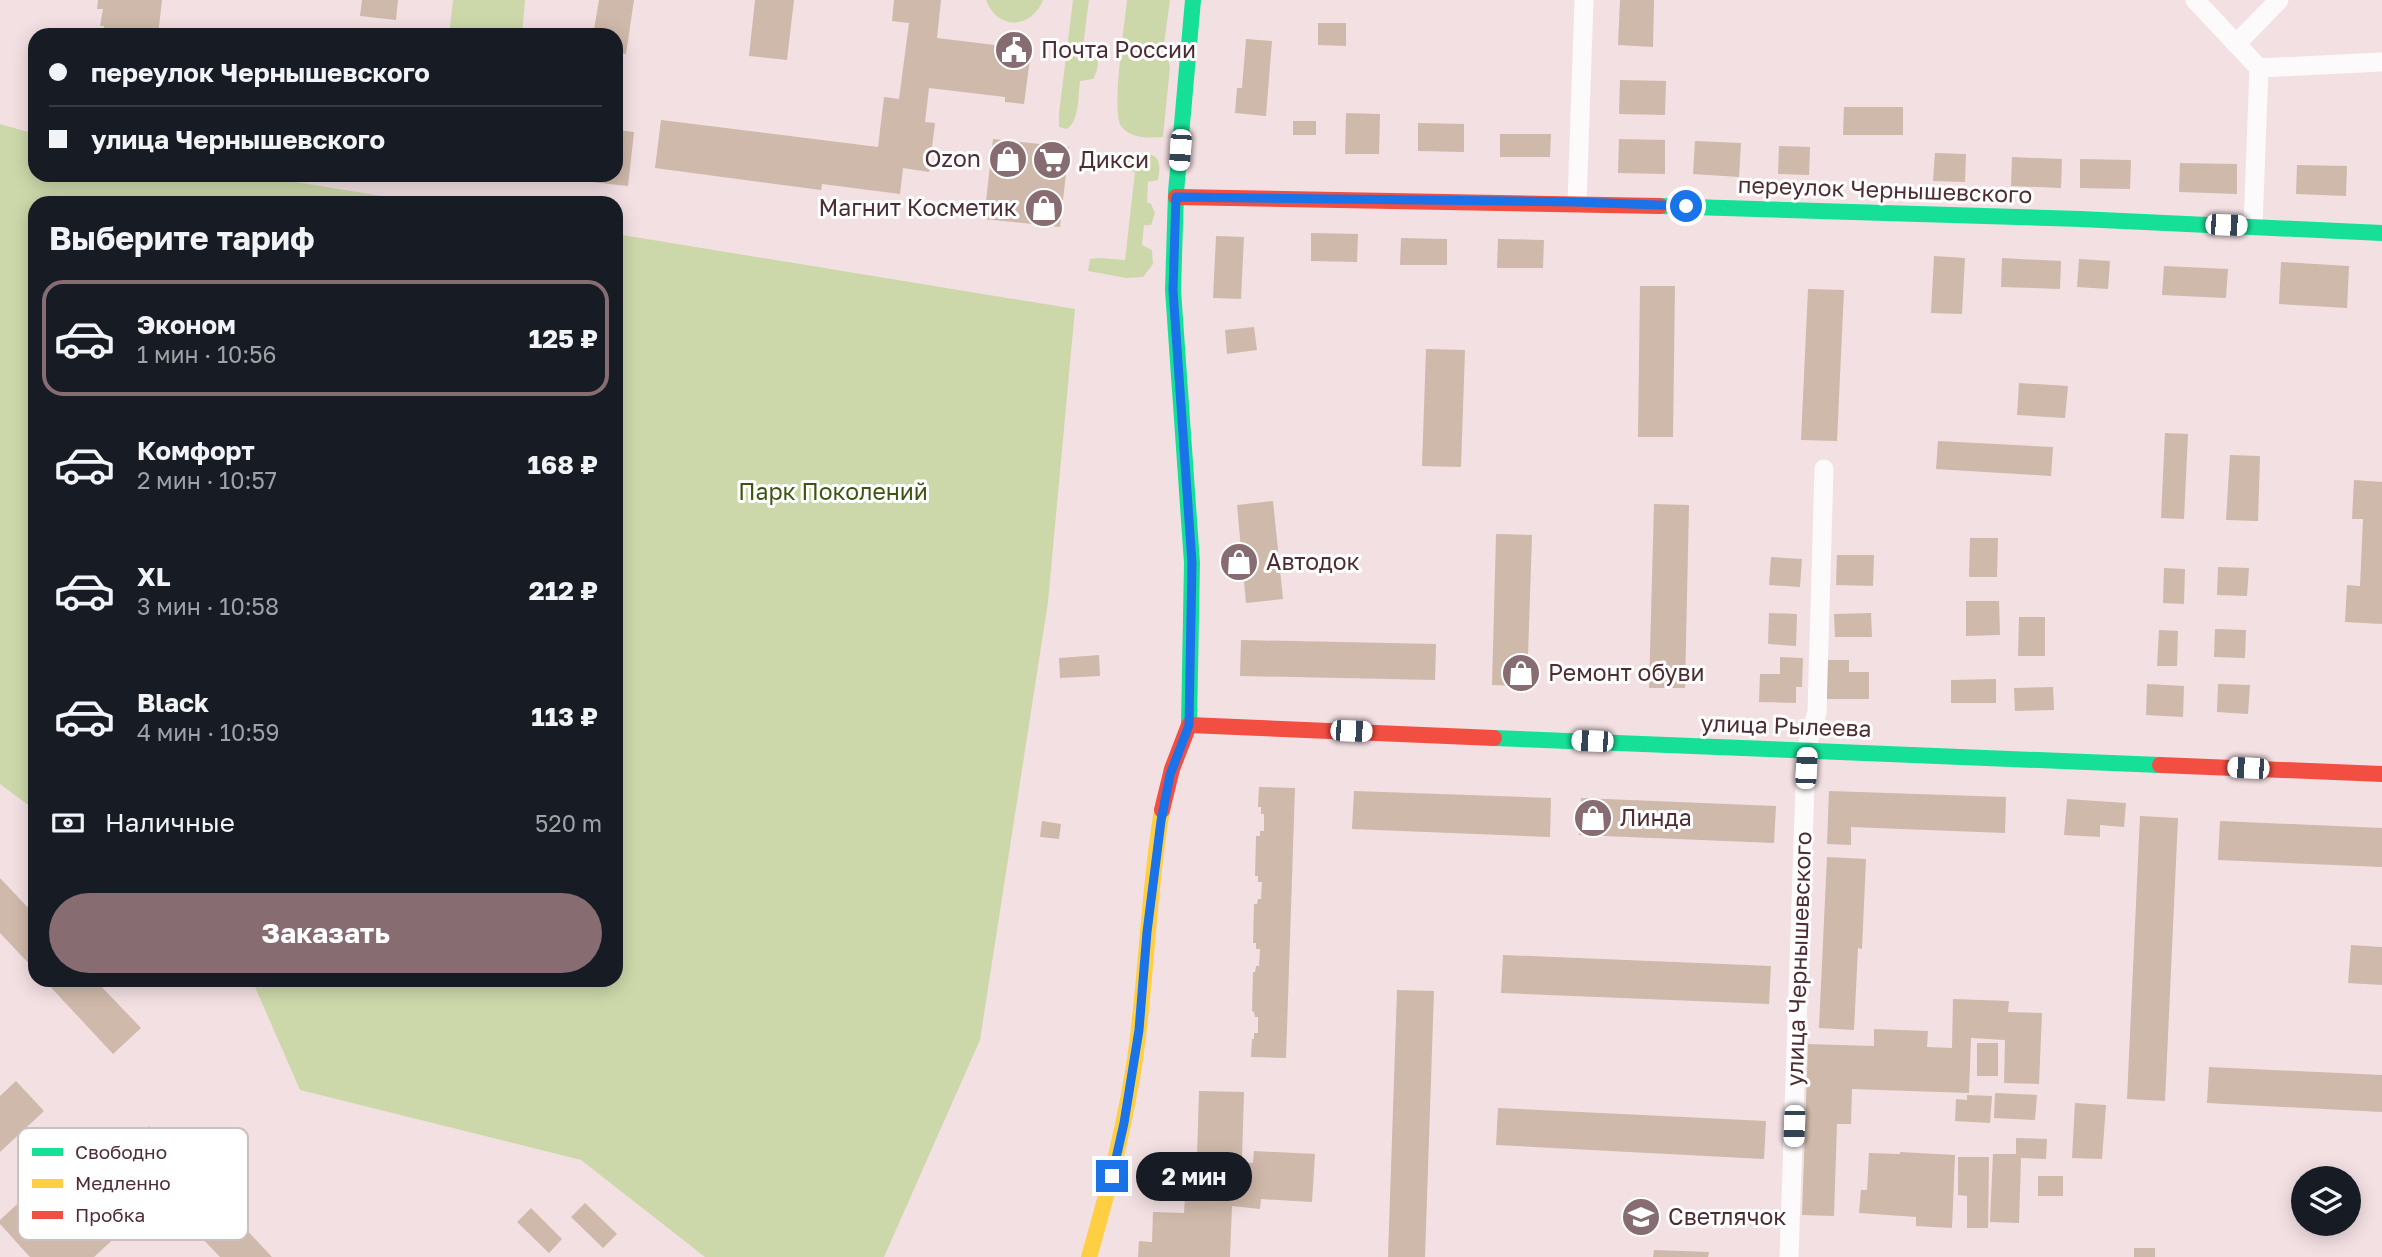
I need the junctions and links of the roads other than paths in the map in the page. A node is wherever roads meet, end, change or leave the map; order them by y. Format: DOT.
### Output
graph roads {
  1 [pos="1193,0"];
  2 [pos="1584,0"];
  3 [pos="2195,0"];
  4 [pos="2280,0"];
  5 [pos="2236,44"];
  6 [pos="2382,62"];
  7 [pos="2259,68"];
  8 [pos="1176,197"];
  9 [pos="1577,202"];
  10 [pos="2253,226"];
  11 [pos="2382,233"];
  12 [pos="1824,469"];
  13 [pos="1189,725"];
  14 [pos="1807,750"];
  15 [pos="2382,774"];
  16 [pos="1089,1257"];
  17 [pos="1789,1257"];
  1 -- 8 [label="street"];
  2 -- 9 [label="street"];
  3 -- 5 [label="street"];
  4 -- 5 [label="street"];
  5 -- 7 [label="street"];
  6 -- 7 [label="street"];
  7 -- 10 [label="street"];
  8 -- 9 [label="street, переулок Чернышевского"];
  8 -- 13 [label="street"];
  9 -- 10 [label="street, переулок Чернышевского"];
  10 -- 11 [label="street, переулок Чернышевского"];
  12 -- 14 [label="street, улица Чернышевского"];
  13 -- 14 [label="street, улица Рылеева"];
  13 -- 16 [label="street"];
  14 -- 15 [label="street, улица Рылеева"];
  14 -- 17 [label="street, улица Чернышевского"];
}
